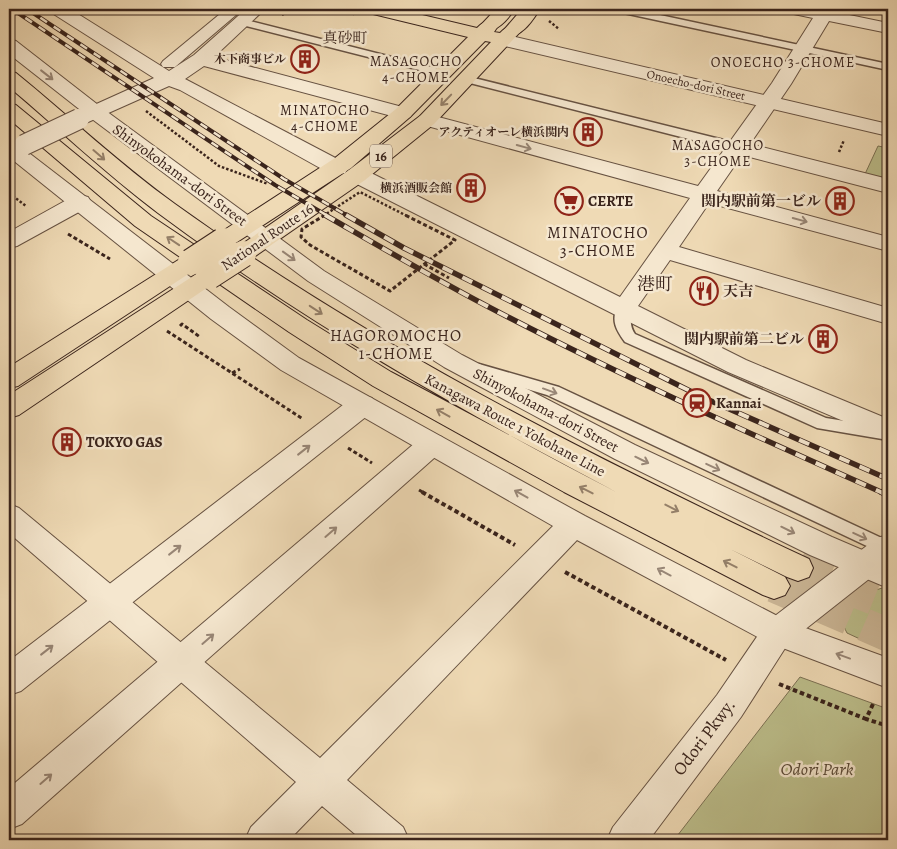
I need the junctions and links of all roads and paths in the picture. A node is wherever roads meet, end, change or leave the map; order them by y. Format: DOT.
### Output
graph roads {
  1 [pos="58,9"];
  2 [pos="375,9"];
  3 [pos="417,9"];
  4 [pos="506,9"];
  5 [pos="531,9"];
  6 [pos="619,9"];
  7 [pos="795,9"];
  8 [pos="551,10"];
  9 [pos="826,12"];
  10 [pos="245,13"];
  11 [pos="569,13"];
  12 [pos="888,28"];
  13 [pos="496,33"];
  14 [pos="9,45"];
  15 [pos="802,49"];
  16 [pos="201,59"];
  17 [pos="888,67"];
  18 [pos="169,72"];
  19 [pos="443,73"];
  20 [pos="9,77"];
  21 [pos="466,79"];
  22 [pos="771,96"];
  23 [pos="9,108"];
  24 [pos="142,108"];
  25 [pos="403,113"];
  26 [pos="87,116"];
  27 [pos="888,118"];
  28 [pos="427,120"];
  29 [pos="888,130"];
  30 [pos="846,136"];
  31 [pos="736,147"];
  32 [pos="14,148"];
  33 [pos="839,153"];
  34 [pos="347,171"];
  35 [pos="271,185"];
  36 [pos="888,186"];
  37 [pos="702,195"];
  38 [pos="80,202"];
  39 [pos="257,232"];
  40 [pos="301,237"];
  41 [pos="455,240"];
  42 [pos="9,241"];
  43 [pos="888,244"];
  44 [pos="664,250"];
  45 [pos="424,264"];
  46 [pos="190,276"];
  47 [pos="449,278"];
  48 [pos="623,310"];
  49 [pos="888,316"];
  50 [pos="164,329"];
  51 [pos="169,333"];
  52 [pos="200,338"];
  53 [pos="240,369"];
  54 [pos="232,373"];
  55 [pos="9,379"];
  56 [pos="362,405"];
  57 [pos="9,408"];
  58 [pos="888,430"];
  59 [pos="325,433"];
  60 [pos="888,434"];
  61 [pos="432,444"];
  62 [pos="395,477"];
  63 [pos="9,516"];
  64 [pos="574,524"];
  65 [pos="883,557"];
  66 [pos="539,559"];
  67 [pos="798,568"];
  68 [pos="774,586"];
  69 [pos="109,602"];
  70 [pos="778,632"];
  71 [pos="181,663"];
  72 [pos="751,673"];
  73 [pos="888,673"];
  74 [pos="9,680"];
  75 [pos="873,704"];
  76 [pos="866,719"];
  77 [pos="888,726"];
  78 [pos="321,781"];
  79 [pos="9,811"];
  80 [pos="264,840"];
  81 [pos="390,840"];
  82 [pos="626,840"];
  1 -- 18 [label="street"];
  2 -- 13 [label="main road"];
  3 -- 13 [label="main road"];
  4 -- 13 [label="main road"];
  5 -- 13 [label="main road"];
  6 -- 15 [label="lane"];
  7 -- 9 [label="street"];
  8 -- 11 [label="path"];
  9 -- 12 [label="street"];
  9 -- 15 [label="street"];
  10 -- 16 [label="street"];
  10 -- 18 [label="street"];
  10 -- 19 [label="lane"];
  13 -- 19 [label="main road, National Route 16 / 16"];
  13 -- 21 [label="main road, National Route 16 / 16"];
  13 -- 22 [label="street, Onoecho-dori Street"];
  14 -- 26 [label="street, Shinyokohama-dori Street, one-way"];
  15 -- 17 [label="lane"];
  15 -- 22 [label="street"];
  16 -- 18 [label="street"];
  16 -- 25 [label="street"];
  18 -- 26 [label="street"];
  18 -- 34 [label="street"];
  19 -- 25 [label="main road, National Route 16 / 16"];
  20 -- 67 [label="main road, Kanagawa Route 1 Yokohane Line, one-way"];
  21 -- 28 [label="main road, National Route 16 / 16, one-way"];
  21 -- 31 [label="lane"];
  22 -- 27 [label="street, Onoecho-dori Street"];
  22 -- 29 [label="street, Onoecho-dori Street"];
  22 -- 31 [label="street"];
  68 -- 23 [label="main road, Kanagawa Route 1 Yokohane Line, one-way"];
  24 -- 35 [label="path"];
  25 -- 34 [label="main road, National Route 16 / 16"];
  26 -- 32 [label="street, bridge"];
  26 -- 39 [label="street, Shinyokohama-dori Street"];
  28 -- 34 [label="main road, National Route 16 / 16"];
  28 -- 37 [label="street, one-way"];
  30 -- 33 [label="path"];
  31 -- 36 [label="street"];
  31 -- 37 [label="street"];
  32 -- 38 [label="street"];
  34 -- 39 [label="main road, National Route 16 / 16"];
  34 -- 48 [label="street"];
  37 -- 43 [label="street, one-way"];
  37 -- 44 [label="street"];
  38 -- 42 [label="street"];
  38 -- 46 [label="street"];
  39 -- 46 [label="main road, National Route 16 / 16, bridge"];
  39 -- 46 [label="main road, National Route 16 / 16, bridge"];
  39 -- 65 [label="street, Shinyokohama-dori Street, one-way"];
  40 -- 45 [label="path"];
  41 -- 45 [label="path"];
  44 -- 48 [label="street"];
  44 -- 49 [label="street"];
  45 -- 47 [label="path"];
  46 -- 55 [label="main road, National Route 16 / 16"];
  46 -- 56 [label="street"];
  46 -- 57 [label="main road, National Route 16 / 16"];
  48 -- 58 [label="street"];
  48 -- 60 [label="lane"];
  50 -- 51 [label="path"];
  51 -- 52 [label="path"];
  51 -- 54 [label="path"];
  53 -- 54 [label="path"];
  54 -- 59 [label="path"];
  56 -- 59 [label="street"];
  56 -- 61 [label="street"];
  59 -- 62 [label="path"];
  69 -- 59 [label="street, one-way"];
  61 -- 62 [label="street"];
  64 -- 61 [label="street, one-way"];
  62 -- 66 [label="path"];
  71 -- 62 [label="street, one-way"];
  63 -- 69 [label="street"];
  64 -- 66 [label="street"];
  70 -- 64 [label="street, one-way"];
  65 -- 70 [label="street, Odori Pkwy."];
  66 -- 72 [label="path"];
  66 -- 78 [label="street"];
  69 -- 71 [label="street"];
  74 -- 69 [label="street, one-way"];
  70 -- 72 [label="street, Odori Pkwy."];
  73 -- 70 [label="street, one-way"];
  71 -- 78 [label="street"];
  79 -- 71 [label="street, one-way"];
  72 -- 76 [label="path"];
  72 -- 82 [label="street, Odori Pkwy."];
  75 -- 76 [label="path"];
  76 -- 77 [label="path"];
  78 -- 80 [label="street"];
  78 -- 81 [label="street"];
}
